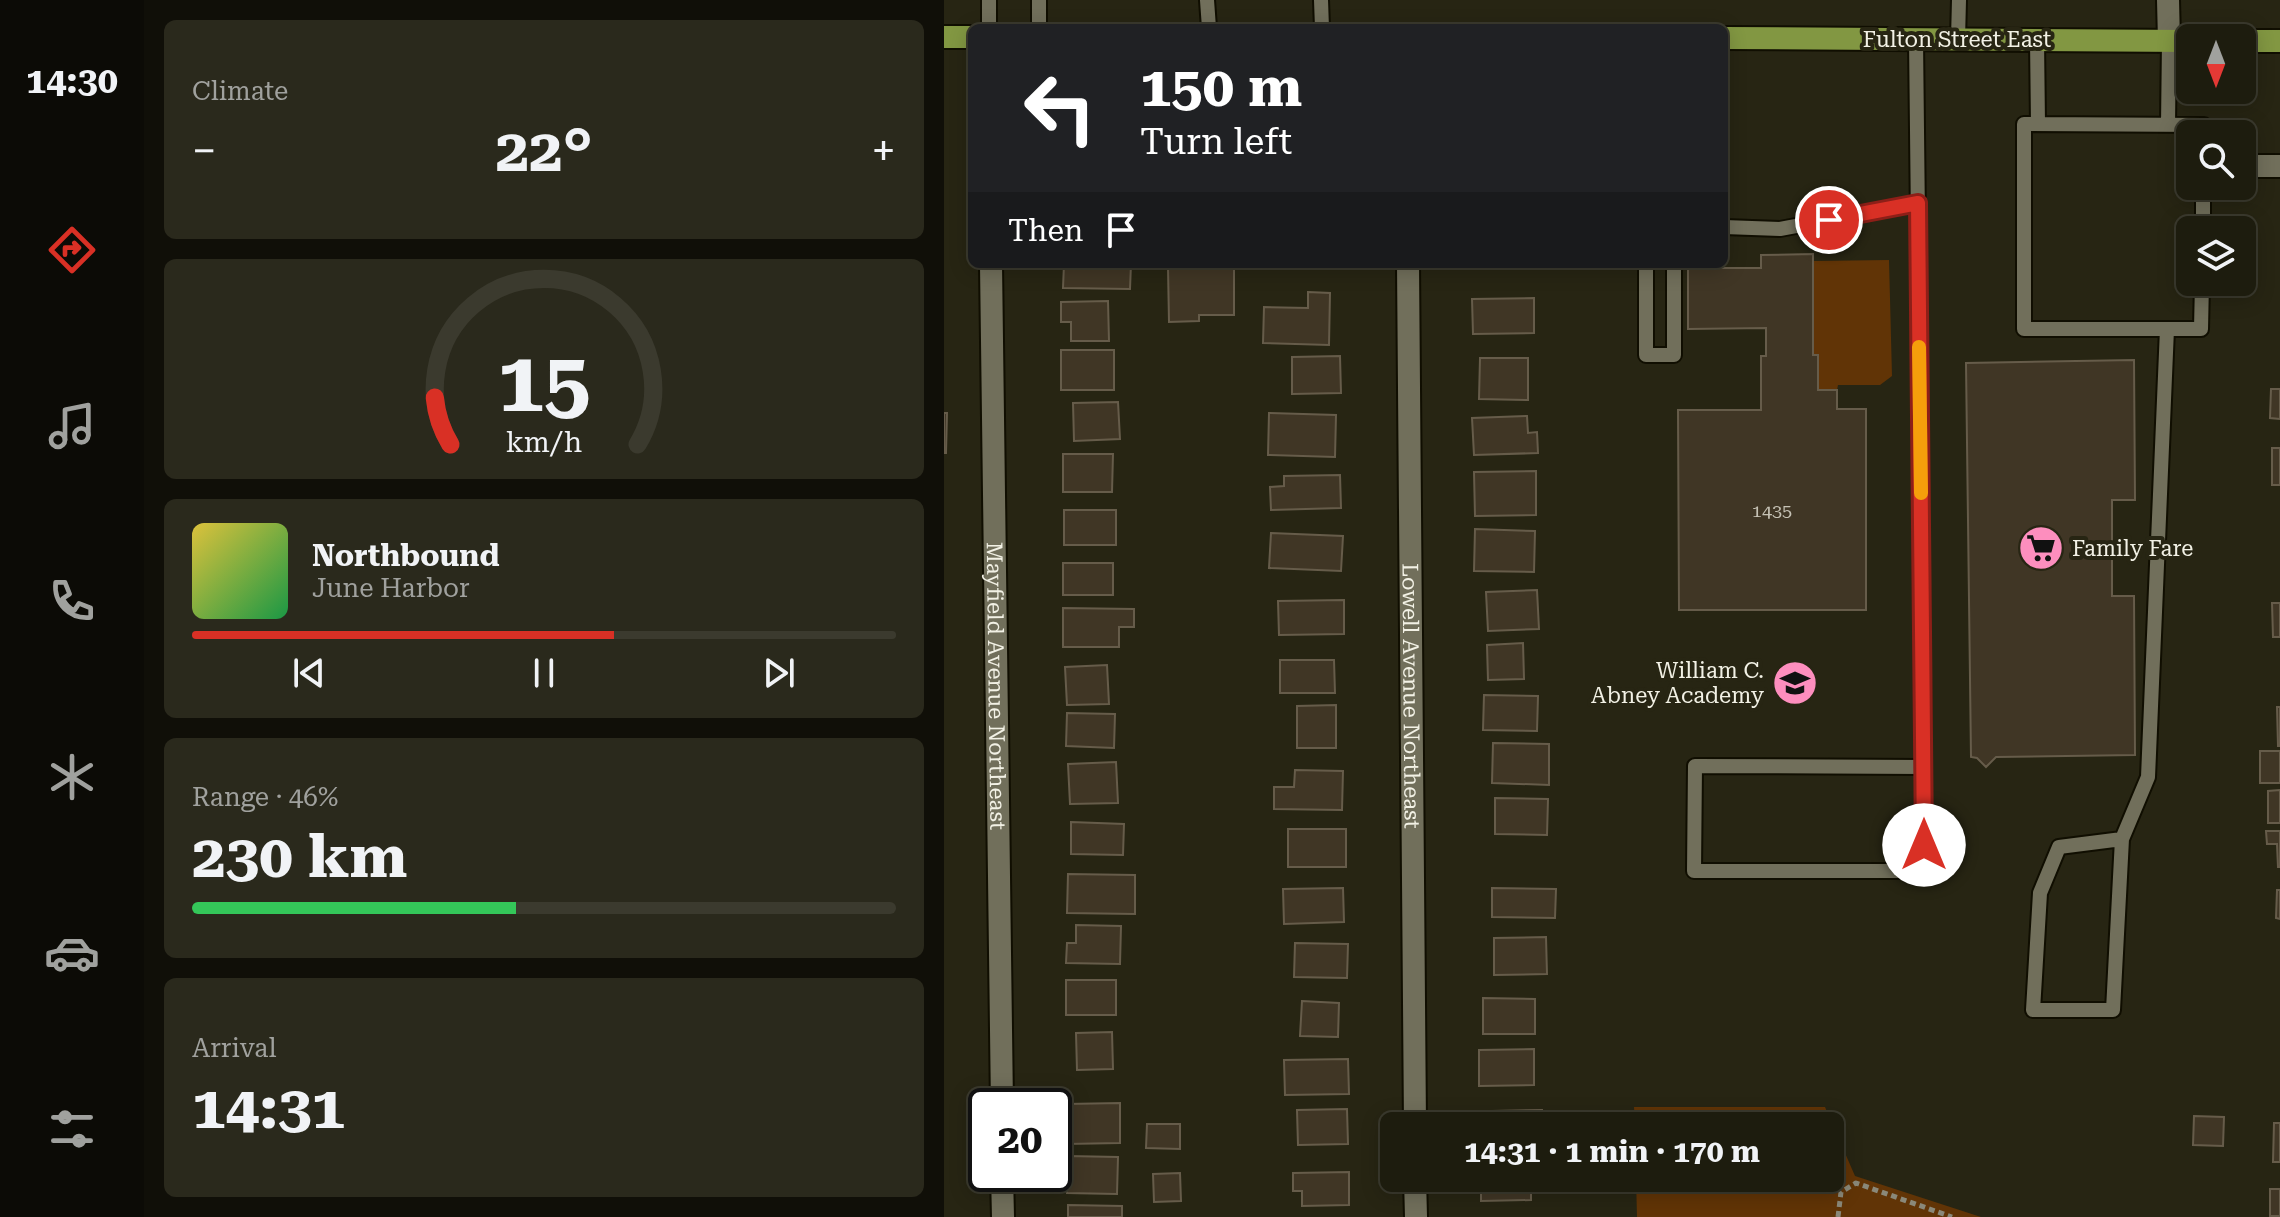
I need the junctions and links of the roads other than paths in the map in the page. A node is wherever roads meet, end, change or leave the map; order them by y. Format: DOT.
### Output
graph roads {
  1 [pos="989,0"];
  2 [pos="1039,0"];
  3 [pos="1207,0"];
  4 [pos="1321,0"];
  5 [pos="1959,0"];
  6 [pos="2168,0"];
  7 [pos="989,24"];
  8 [pos="1039,24"];
  9 [pos="1209,24"];
  10 [pos="1322,24"];
  11 [pos="2176,30"];
  12 [pos="944,37"];
  13 [pos="968,37"];
  14 [pos="1728,38"];
  15 [pos="1916,39"];
  16 [pos="1958,39"];
  17 [pos="2037,40"];
  18 [pos="2176,41"];
  19 [pos="2256,41"];
  20 [pos="2280,41"];
  21 [pos="2176,64"];
  22 [pos="2038,124"];
  23 [pos="2168,125"];
  24 [pos="2176,125"];
  25 [pos="2256,166"];
  26 [pos="2280,166"];
  27 [pos="1918,203"];
  28 [pos="1728,227"];
  29 [pos="991,268"];
  30 [pos="1408,268"];
  31 [pos="1646,268"];
  32 [pos="1674,268"];
  33 [pos="2202,296"];
  34 [pos="2167,329"];
  35 [pos="1924,767"];
  36 [pos="2122,839"];
  37 [pos="1002,1088"];
  38 [pos="1415,1112"];
  39 [pos="1002,1192"];
  40 [pos="1415,1192"];
  41 [pos="1003,1217"];
  42 [pos="1416,1217"];
  1 -- 7 [label="lane"];
  2 -- 8 [label="lane"];
  3 -- 9 [label="lane"];
  4 -- 10 [label="lane"];
  5 -- 16 [label="lane"];
  6 -- 11 [label="street"];
  12 -- 13 [label="main road"];
  14 -- 15 [label="main road, Fulton Street East"];
  15 -- 16 [label="main road, Fulton Street East"];
  15 -- 27 [label="lane"];
  16 -- 17 [label="main road, Fulton Street East"];
  17 -- 18 [label="main road, Fulton Street East"];
  17 -- 22 [label="lane"];
  19 -- 20 [label="main road"];
  21 -- 23 [label="lane"];
  22 -- 23 [label="lane"];
  22 -- 34 [label="lane"];
  23 -- 24 [label="lane"];
  25 -- 26 [label="street"];
  27 -- 28 [label="lane"];
  27 -- 35 [label="lane"];
  29 -- 37 [label="street, Mayfield Avenue Northeast"];
  30 -- 38 [label="street, Lowell Avenue Northeast"];
  31 -- 32 [label="lane"];
  33 -- 34 [label="lane"];
  34 -- 36 [label="lane"];
  35 -- 35 [label="lane"];
  36 -- 36 [label="lane"];
  39 -- 41 [label="street"];
  40 -- 42 [label="street"];
}
